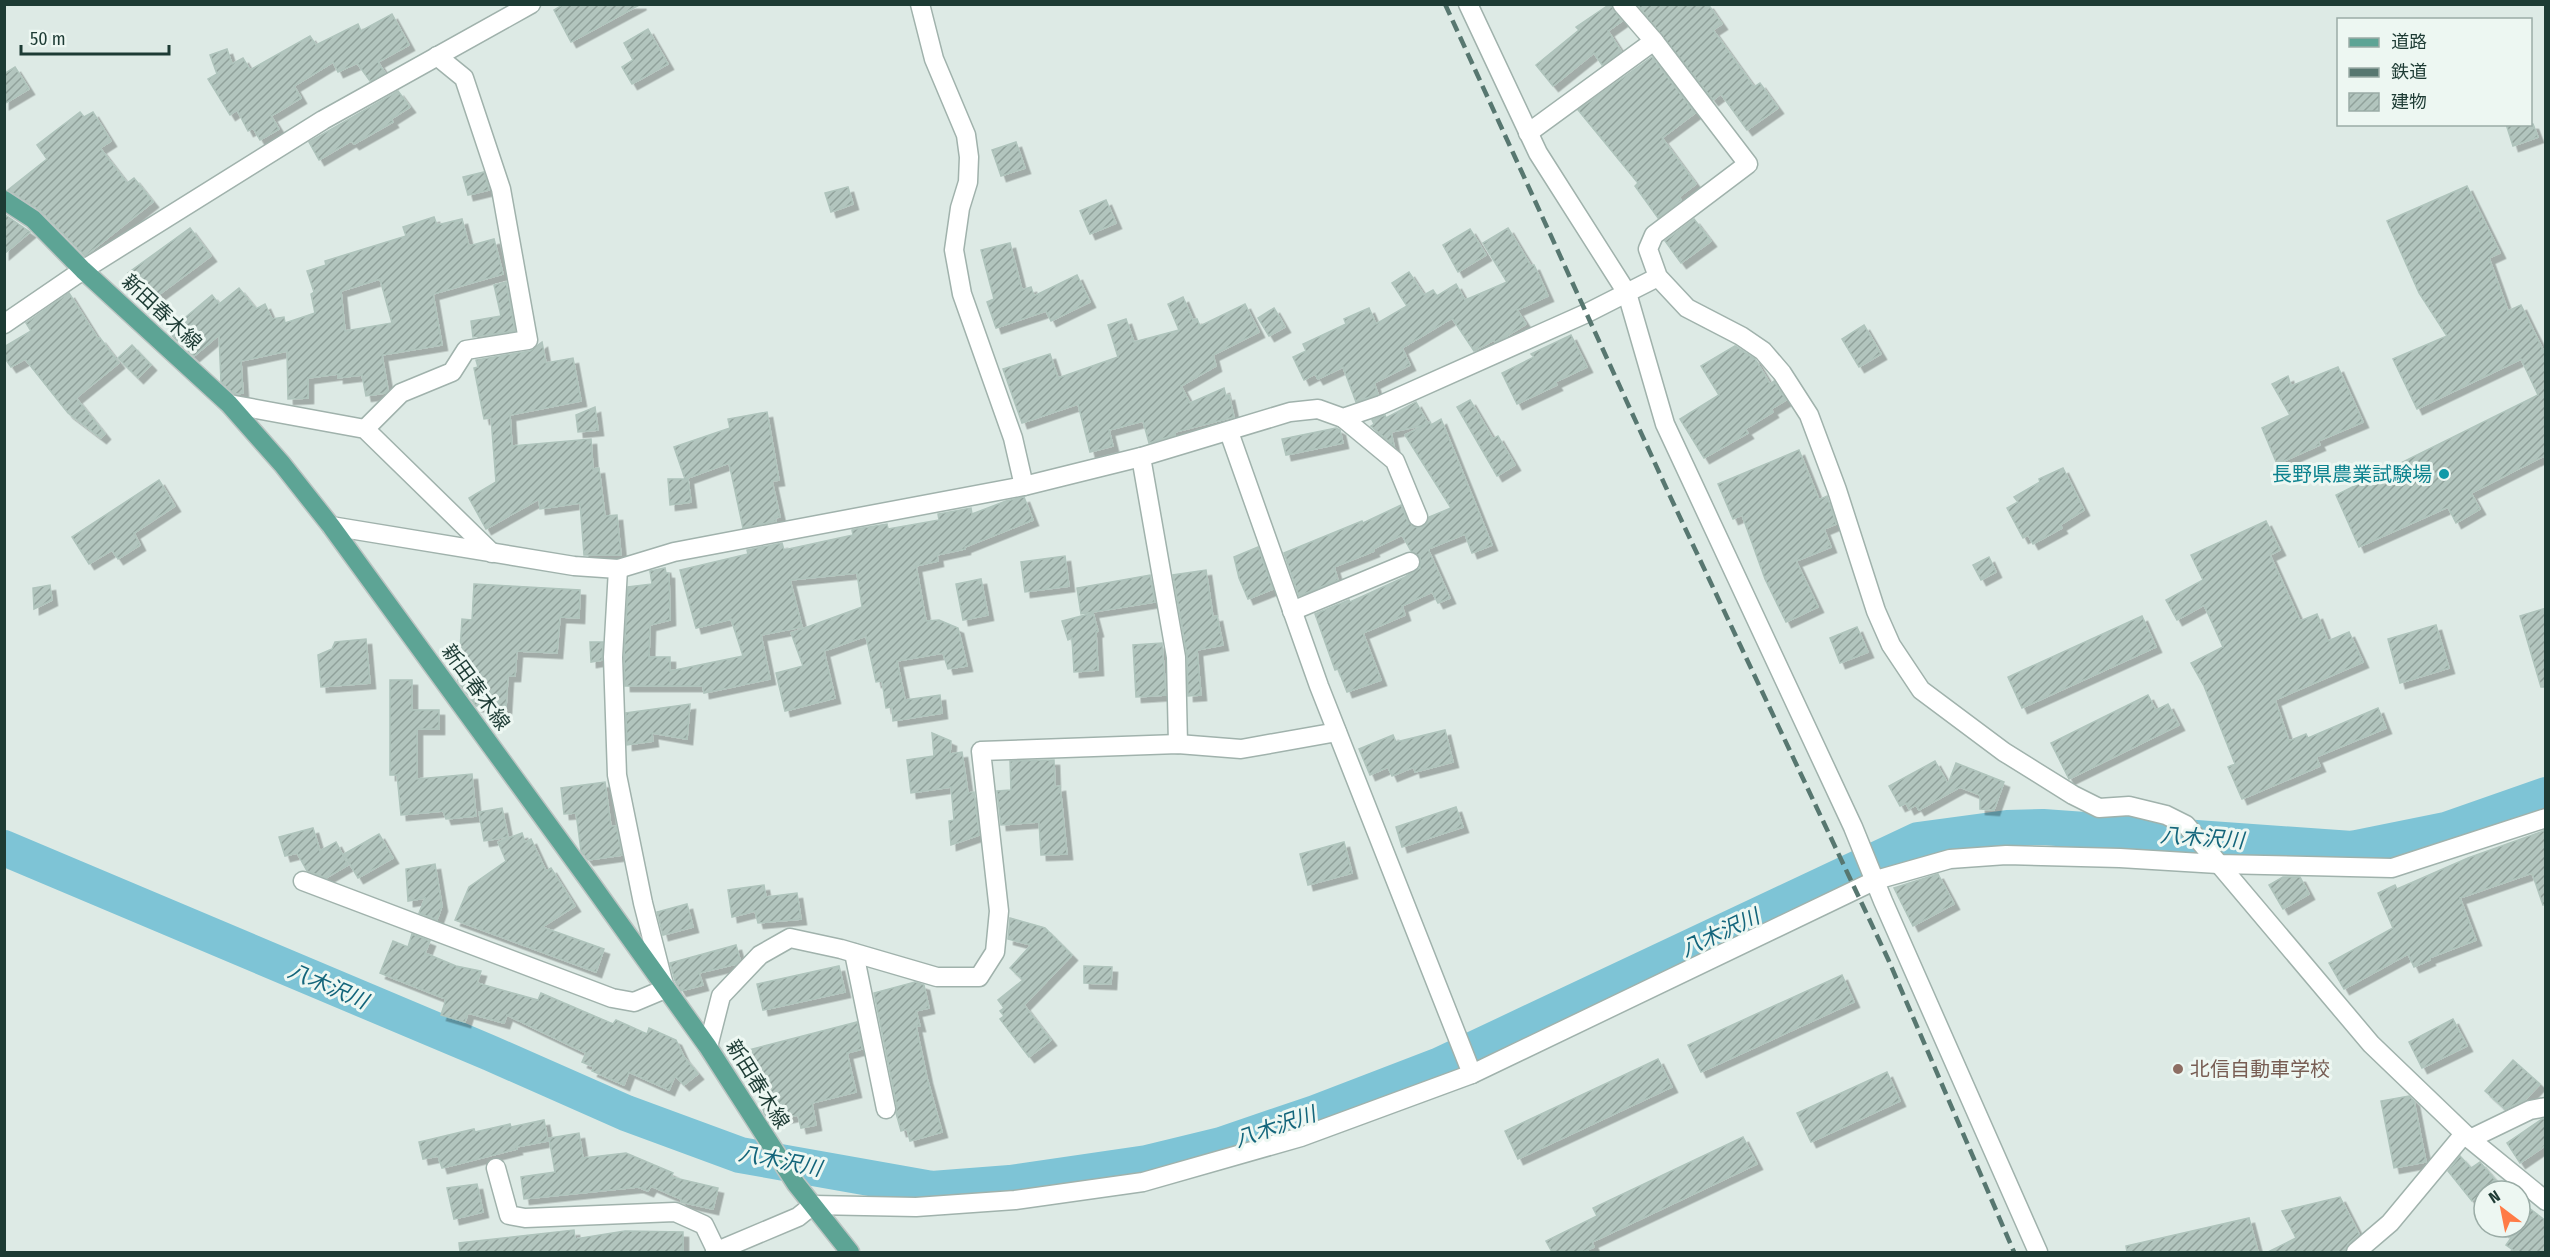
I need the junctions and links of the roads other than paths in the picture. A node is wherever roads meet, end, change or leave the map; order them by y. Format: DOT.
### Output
graph roads {
  1 [pos="531,4"];
  2 [pos="920,4"];
  3 [pos="1468,4"];
  4 [pos="1622,4"];
  5 [pos="1654,41"];
  6 [pos="437,56"];
  7 [pos="1528,133"];
  8 [pos="4,200"];
  9 [pos="83,270"];
  10 [pos="1658,277"];
  11 [pos="1626,293"];
  12 [pos="4,324"];
  13 [pos="229,404"];
  14 [pos="1343,418"];
  15 [pos="365,429"];
  16 [pos="1229,432"];
  17 [pos="1141,457"];
  18 [pos="1024,486"];
  19 [pos="1418,517"];
  20 [pos="331,526"];
  21 [pos="492,553"];
  22 [pos="1410,562"];
  23 [pos="618,569"];
  24 [pos="1292,611"];
  25 [pos="1337,732"];
  26 [pos="1178,744"];
  27 [pos="2546,818"];
  28 [pos="2214,860"];
  29 [pos="1876,880"];
  30 [pos="303,881"];
  31 [pos="854,953"];
  32 [pos="665,989"];
  33 [pos="708,1047"];
  34 [pos="1470,1070"];
  35 [pos="2546,1107"];
  36 [pos="886,1109"];
  37 [pos="2467,1137"];
  38 [pos="496,1168"];
  39 [pos="2546,1201"];
  40 [pos="813,1205"];
  41 [pos="754,1245"];
  42 [pos="716,1252"];
  43 [pos="850,1252"];
  44 [pos="2038,1252"];
  45 [pos="2356,1252"];
  1 -- 6 [label="street"];
  2 -- 18 [label="street"];
  3 -- 7 [label="street"];
  4 -- 5 [label="street"];
  5 -- 7 [label="street"];
  5 -- 10 [label="street"];
  6 -- 9 [label="street"];
  6 -- 15 [label="street"];
  7 -- 11 [label="street"];
  8 -- 9 [label="main road, 新田春木線"];
  9 -- 12 [label="street"];
  9 -- 13 [label="main road, 新田春木線"];
  10 -- 11 [label="street"];
  10 -- 28 [label="street"];
  11 -- 14 [label="street"];
  11 -- 29 [label="street"];
  13 -- 15 [label="street"];
  13 -- 20 [label="main road, 新田春木線"];
  14 -- 16 [label="street"];
  14 -- 19 [label="street"];
  15 -- 21 [label="street"];
  16 -- 17 [label="street"];
  16 -- 24 [label="street"];
  17 -- 18 [label="street"];
  17 -- 26 [label="street"];
  18 -- 23 [label="street"];
  20 -- 21 [label="street"];
  20 -- 32 [label="main road, 新田春木線"];
  21 -- 23 [label="street"];
  22 -- 24 [label="street"];
  23 -- 32 [label="street"];
  24 -- 25 [label="street"];
  25 -- 26 [label="street"];
  25 -- 34 [label="street"];
  26 -- 31 [label="street"];
  27 -- 28 [label="street"];
  28 -- 29 [label="street"];
  28 -- 37 [label="street"];
  29 -- 34 [label="street"];
  29 -- 44 [label="street"];
  30 -- 32 [label="street"];
  31 -- 33 [label="street"];
  31 -- 36 [label="street"];
  32 -- 33 [label="main road, 新田春木線"];
  33 -- 40 [label="main road, 新田春木線"];
  34 -- 40 [label="street"];
  35 -- 37 [label="street"];
  37 -- 39 [label="street"];
  37 -- 45 [label="street"];
  38 -- 42 [label="street"];
  40 -- 41 [label="street"];
  40 -- 43 [label="main road, 新田春木線"];
  41 -- 42 [label="street"];
}
